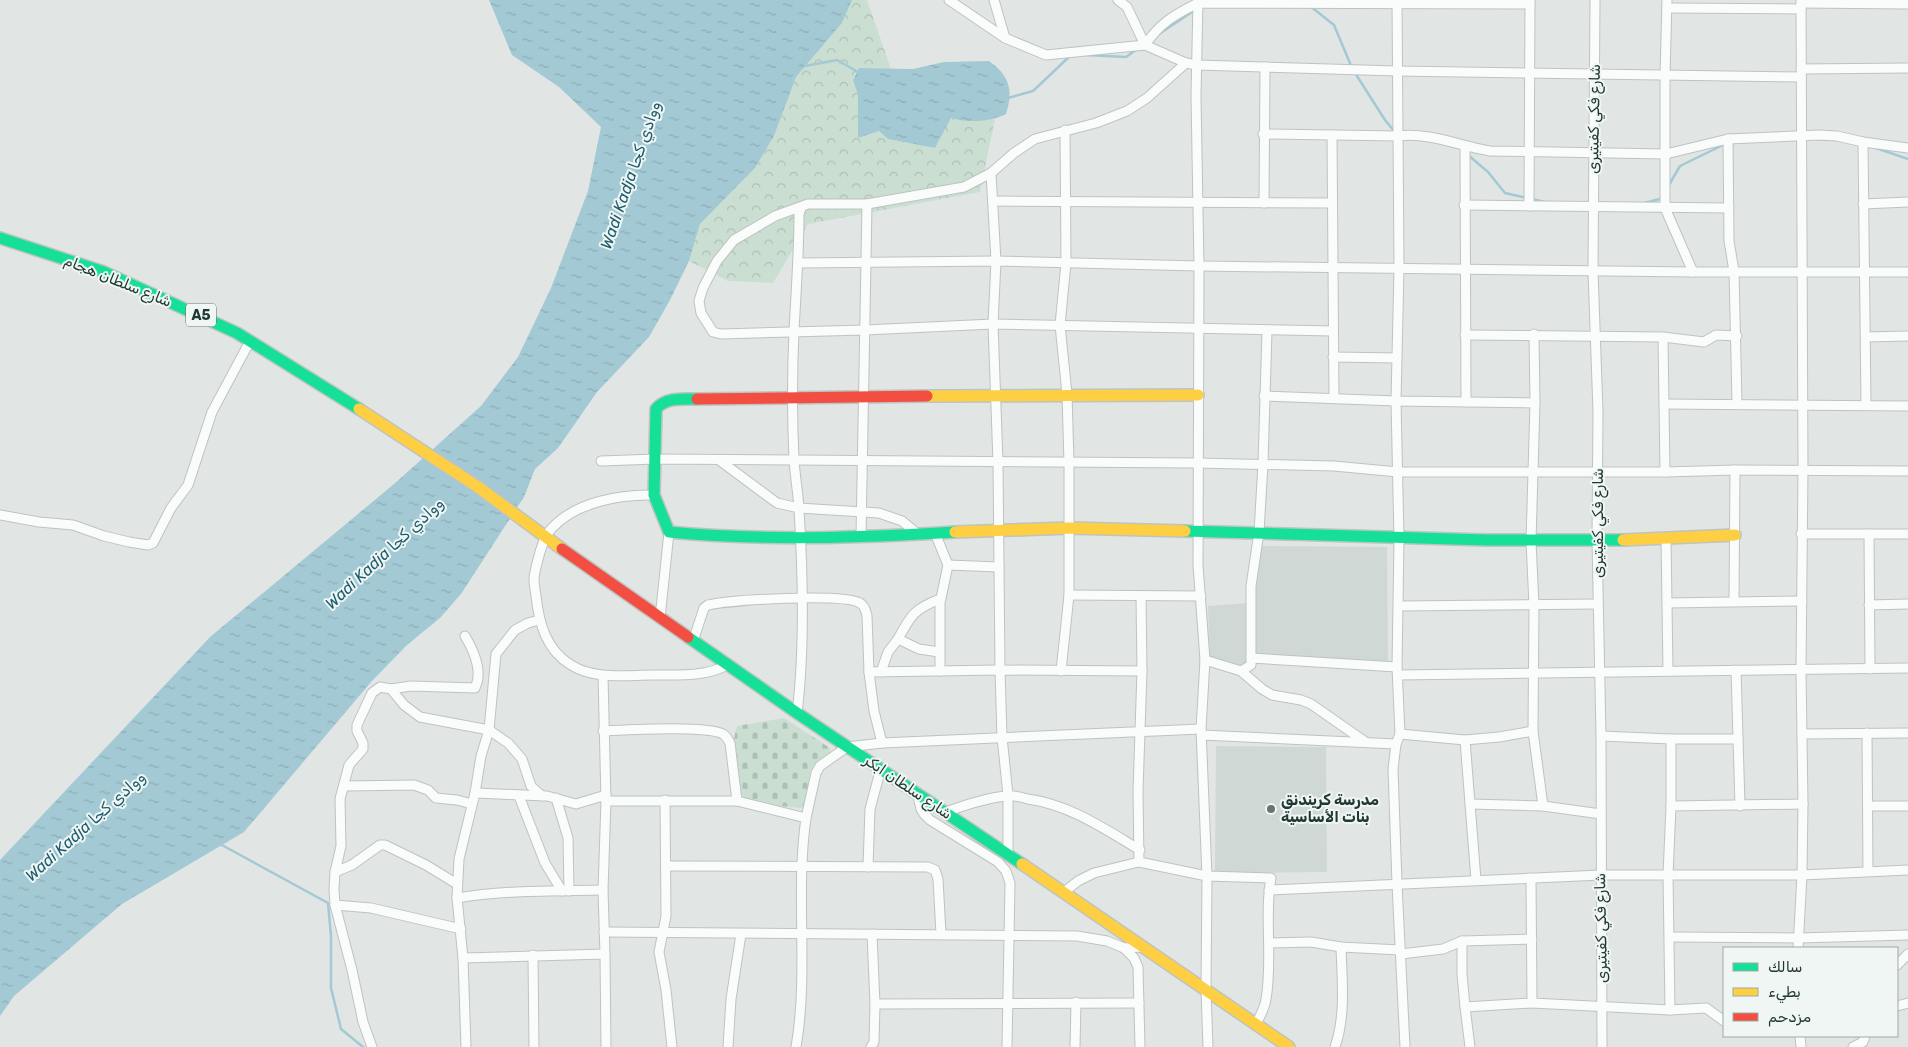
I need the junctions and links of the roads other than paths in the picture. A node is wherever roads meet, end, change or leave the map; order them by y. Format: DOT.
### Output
graph roads {
  1 [pos="949,0"];
  2 [pos="994,0"];
  3 [pos="1118,0"];
  4 [pos="1595,0"];
  5 [pos="1198,1"];
  6 [pos="1331,1"];
  7 [pos="1398,1"];
  8 [pos="1463,2"];
  9 [pos="1530,2"];
  10 [pos="1865,2"];
  11 [pos="1667,4"];
  12 [pos="1730,4"];
  13 [pos="1801,4"];
  14 [pos="1908,4"];
  15 [pos="1005,38"];
  16 [pos="1145,45"];
  17 [pos="1186,63"];
  18 [pos="1197,65"];
  19 [pos="1265,67"];
  20 [pos="1908,68"];
  21 [pos="1397,70"];
  22 [pos="1529,72"];
  23 [pos="1594,73"];
  24 [pos="1801,73"];
  25 [pos="1665,75"];
  26 [pos="1065,130"];
  27 [pos="1263,134"];
  28 [pos="1332,135"];
  29 [pos="1398,136"];
  30 [pos="1801,136"];
  31 [pos="1728,139"];
  32 [pos="1862,142"];
  33 [pos="1464,147"];
  34 [pos="1908,148"];
  35 [pos="1529,151"];
  36 [pos="1593,152"];
  37 [pos="1666,154"];
  38 [pos="991,173"];
  39 [pos="993,201"];
  40 [pos="1066,201"];
  41 [pos="1908,202"];
  42 [pos="1331,203"];
  43 [pos="866,204"];
  44 [pos="1198,204"];
  45 [pos="1264,204"];
  46 [pos="1863,204"];
  47 [pos="1464,205"];
  48 [pos="1529,206"];
  49 [pos="1593,206"];
  50 [pos="800,208"];
  51 [pos="1665,208"];
  52 [pos="1729,208"];
  53 [pos="0,238"];
  54 [pos="996,261"];
  55 [pos="865,262"];
  56 [pos="799,263"];
  57 [pos="1066,263"];
  58 [pos="1199,266"];
  59 [pos="1332,268"];
  60 [pos="1399,268"];
  61 [pos="1465,269"];
  62 [pos="1593,270"];
  63 [pos="1734,271"];
  64 [pos="1693,272"];
  65 [pos="1800,272"];
  66 [pos="1865,272"];
  67 [pos="1908,272"];
  68 [pos="993,324"];
  69 [pos="1060,325"];
  70 [pos="1198,328"];
  71 [pos="864,330"];
  72 [pos="1266,330"];
  73 [pos="1333,331"];
  74 [pos="794,332"];
  75 [pos="1534,334"];
  76 [pos="1465,335"];
  77 [pos="1594,336"];
  78 [pos="1736,336"];
  79 [pos="1908,336"];
  80 [pos="1663,337"];
  81 [pos="1866,337"];
  82 [pos="250,341"];
  83 [pos="1333,357"];
  84 [pos="1397,358"];
  85 [pos="1066,394"];
  86 [pos="1198,395"];
  87 [pos="995,396"];
  88 [pos="1264,396"];
  89 [pos="793,398"];
  90 [pos="863,398"];
  91 [pos="1334,398"];
  92 [pos="1396,401"];
  93 [pos="1466,402"];
  94 [pos="1535,403"];
  95 [pos="1664,404"];
  96 [pos="1737,404"];
  97 [pos="1866,404"];
  98 [pos="1802,406"];
  99 [pos="1908,406"];
  100 [pos="656,459"];
  101 [pos="602,460"];
  102 [pos="719,460"];
  103 [pos="863,460"];
  104 [pos="794,461"];
  105 [pos="998,462"];
  106 [pos="1069,463"];
  107 [pos="1197,463"];
  108 [pos="1263,464"];
  109 [pos="1598,470"];
  110 [pos="1735,470"];
  111 [pos="1802,470"];
  112 [pos="1533,471"];
  113 [pos="1908,471"];
  114 [pos="1398,472"];
  115 [pos="1665,472"];
  116 [pos="654,495"];
  117 [pos="799,508"];
  118 [pos="862,510"];
  119 [pos="0,515"];
  120 [pos="529,524"];
  121 [pos="1069,528"];
  122 [pos="1000,529"];
  123 [pos="669,532"];
  124 [pos="1198,532"];
  125 [pos="1259,532"];
  126 [pos="935,533"];
  127 [pos="1735,534"];
  128 [pos="1801,534"];
  129 [pos="1869,534"];
  130 [pos="1908,534"];
  131 [pos="920,535"];
  132 [pos="545,537"];
  133 [pos="861,537"];
  134 [pos="800,538"];
  135 [pos="1399,539"];
  136 [pos="1597,540"];
  137 [pos="1666,540"];
  138 [pos="1531,541"];
  139 [pos="948,565"];
  140 [pos="999,567"];
  141 [pos="1069,595"];
  142 [pos="1142,596"];
  143 [pos="1201,596"];
  144 [pos="801,598"];
  145 [pos="940,599"];
  146 [pos="1734,601"];
  147 [pos="1802,601"];
  148 [pos="1667,603"];
  149 [pos="1598,604"];
  150 [pos="1869,604"];
  151 [pos="1908,604"];
  152 [pos="1534,605"];
  153 [pos="1399,606"];
  154 [pos="660,618"];
  155 [pos="539,620"];
  156 [pos="465,636"];
  157 [pos="898,639"];
  158 [pos="693,641"];
  159 [pos="939,652"];
  160 [pos="1251,658"];
  161 [pos="1205,660"];
  162 [pos="727,665"];
  163 [pos="1908,668"];
  164 [pos="1870,669"];
  165 [pos="1000,670"];
  166 [pos="1736,670"];
  167 [pos="1801,670"];
  168 [pos="940,671"];
  169 [pos="1062,671"];
  170 [pos="1142,671"];
  171 [pos="1241,671"];
  172 [pos="1397,671"];
  173 [pos="1600,671"];
  174 [pos="1668,671"];
  175 [pos="869,672"];
  176 [pos="881,672"];
  177 [pos="1534,672"];
  178 [pos="602,676"];
  179 [pos="391,689"];
  180 [pos="797,713"];
  181 [pos="490,730"];
  182 [pos="604,731"];
  183 [pos="1533,731"];
  184 [pos="1140,732"];
  185 [pos="1202,732"];
  186 [pos="1867,733"];
  187 [pos="1908,733"];
  188 [pos="1400,734"];
  189 [pos="1802,734"];
  190 [pos="1601,736"];
  191 [pos="1002,737"];
  192 [pos="1671,739"];
  193 [pos="1738,739"];
  194 [pos="1465,740"];
  195 [pos="1366,742"];
  196 [pos="882,743"];
  197 [pos="1396,744"];
  198 [pos="848,747"];
  199 [pos="881,768"];
  200 [pos="345,786"];
  201 [pos="917,792"];
  202 [pos="475,793"];
  203 [pos="1008,795"];
  204 [pos="519,796"];
  205 [pos="542,796"];
  206 [pos="556,798"];
  207 [pos="606,798"];
  208 [pos="665,800"];
  209 [pos="737,801"];
  210 [pos="472,804"];
  211 [pos="1470,804"];
  212 [pos="1803,804"];
  213 [pos="1544,806"];
  214 [pos="1671,806"];
  215 [pos="1740,806"];
  216 [pos="1868,806"];
  217 [pos="1908,806"];
  218 [pos="946,812"];
  219 [pos="1601,814"];
  220 [pos="806,818"];
  221 [pos="1140,850"];
  222 [pos="1008,855"];
  223 [pos="1139,862"];
  224 [pos="667,866"];
  225 [pos="802,867"];
  226 [pos="868,867"];
  227 [pos="1908,870"];
  228 [pos="1868,871"];
  229 [pos="335,872"];
  230 [pos="1668,874"];
  231 [pos="1802,875"];
  232 [pos="1206,876"];
  233 [pos="1601,876"];
  234 [pos="1531,878"];
  235 [pos="1476,880"];
  236 [pos="456,884"];
  237 [pos="1397,884"];
  238 [pos="603,890"];
  239 [pos="1269,890"];
  240 [pos="566,891"];
  241 [pos="1063,893"];
  242 [pos="457,898"];
  243 [pos="335,905"];
  244 [pos="461,929"];
  245 [pos="604,932"];
  246 [pos="664,932"];
  247 [pos="802,932"];
  248 [pos="741,934"];
  249 [pos="872,934"];
  250 [pos="941,934"];
  251 [pos="1908,935"];
  252 [pos="1009,936"];
  253 [pos="1670,937"];
  254 [pos="1798,938"];
  255 [pos="1532,939"];
  256 [pos="1462,941"];
  257 [pos="1270,943"];
  258 [pos="1144,947"];
  259 [pos="1341,947"];
  260 [pos="1798,947"];
  261 [pos="1124,948"];
  262 [pos="1400,952"];
  263 [pos="605,954"];
  264 [pos="1908,954"];
  265 [pos="533,955"];
  266 [pos="463,958"];
  267 [pos="1898,964"];
  268 [pos="1206,990"];
  269 [pos="1076,1002"];
  270 [pos="1008,1003"];
  271 [pos="1139,1003"];
  272 [pos="875,1004"];
  273 [pos="1532,1004"];
  274 [pos="1602,1006"];
  275 [pos="1465,1008"];
  276 [pos="1670,1010"];
  277 [pos="1723,1020"];
  278 [pos="1256,1024"];
  279 [pos="1865,1037"];
  280 [pos="372,1047"];
  281 [pos="466,1047"];
  282 [pos="534,1047"];
  283 [pos="606,1047"];
  284 [pos="672,1047"];
  285 [pos="728,1047"];
  286 [pos="796,1047"];
  287 [pos="871,1047"];
  288 [pos="1007,1047"];
  289 [pos="1075,1047"];
  290 [pos="1140,1047"];
  291 [pos="1208,1047"];
  292 [pos="1289,1047"];
  293 [pos="1335,1047"];
  294 [pos="1405,1047"];
  295 [pos="1470,1047"];
  296 [pos="1602,1047"];
  297 [pos="1853,1047"];
  1 -- 15 [label="street"];
  2 -- 15 [label="street"];
  3 -- 16 [label="street"];
  4 -- 23 [label="street, شارع فكي كفيتيرى"];
  5 -- 6 [label="street"];
  5 -- 16 [label="street"];
  5 -- 18 [label="street"];
  6 -- 7 [label="street"];
  7 -- 8 [label="street"];
  7 -- 21 [label="street"];
  8 -- 9 [label="street"];
  9 -- 22 [label="street"];
  10 -- 13 [label="street"];
  10 -- 14 [label="street"];
  11 -- 12 [label="street"];
  11 -- 25 [label="street"];
  12 -- 13 [label="street"];
  13 -- 24 [label="street"];
  15 -- 16 [label="street"];
  16 -- 17 [label="street"];
  17 -- 18 [label="street"];
  17 -- 26 [label="street"];
  18 -- 19 [label="street"];
  18 -- 44 [label="street"];
  19 -- 21 [label="street"];
  19 -- 27 [label="street"];
  20 -- 24 [label="street"];
  21 -- 22 [label="street"];
  21 -- 29 [label="street"];
  22 -- 23 [label="street"];
  22 -- 35 [label="street"];
  23 -- 25 [label="street"];
  23 -- 36 [label="street, شارع فكي كفيتيرى"];
  24 -- 25 [label="street"];
  24 -- 30 [label="street"];
  25 -- 37 [label="street"];
  26 -- 38 [label="street"];
  26 -- 40 [label="street"];
  27 -- 28 [label="street"];
  27 -- 45 [label="street"];
  28 -- 29 [label="street"];
  28 -- 42 [label="street"];
  29 -- 33 [label="street"];
  29 -- 60 [label="street"];
  30 -- 31 [label="street"];
  30 -- 32 [label="street"];
  30 -- 65 [label="street"];
  31 -- 37 [label="street"];
  31 -- 52 [label="street"];
  32 -- 34 [label="street"];
  32 -- 46 [label="street"];
  33 -- 35 [label="street"];
  33 -- 47 [label="street"];
  35 -- 36 [label="street"];
  35 -- 48 [label="street"];
  36 -- 37 [label="street"];
  36 -- 49 [label="street, شارع فكي كفيتيرى"];
  37 -- 51 [label="street"];
  38 -- 39 [label="street"];
  38 -- 43 [label="street"];
  39 -- 40 [label="street"];
  39 -- 54 [label="street"];
  40 -- 44 [label="street"];
  40 -- 57 [label="street"];
  41 -- 46 [label="street"];
  42 -- 45 [label="street"];
  42 -- 59 [label="street"];
  43 -- 50 [label="street"];
  43 -- 55 [label="street"];
  44 -- 45 [label="street"];
  44 -- 58 [label="street"];
  46 -- 66 [label="street"];
  47 -- 48 [label="street"];
  47 -- 61 [label="street"];
  48 -- 49 [label="street"];
  49 -- 51 [label="street"];
  49 -- 62 [label="street, شارع فكي كفيتيرى"];
  50 -- 56 [label="street"];
  50 -- 74 [label="street"];
  51 -- 52 [label="street"];
  51 -- 64 [label="street"];
  52 -- 63 [label="street"];
  53 -- 82 [label="main road, شارع سلطان هجام / A5"];
  54 -- 55 [label="street"];
  54 -- 57 [label="street"];
  54 -- 68 [label="street"];
  55 -- 56 [label="street"];
  55 -- 71 [label="street"];
  56 -- 74 [label="street"];
  57 -- 58 [label="street"];
  57 -- 69 [label="street"];
  58 -- 59 [label="street"];
  58 -- 70 [label="street"];
  59 -- 60 [label="street"];
  59 -- 73 [label="street"];
  60 -- 61 [label="street"];
  60 -- 84 [label="street"];
  61 -- 62 [label="street"];
  61 -- 76 [label="street"];
  62 -- 64 [label="street"];
  62 -- 77 [label="street, شارع فكي كفيتيرى"];
  63 -- 64 [label="street"];
  63 -- 65 [label="street"];
  63 -- 78 [label="street"];
  65 -- 66 [label="street"];
  65 -- 98 [label="street"];
  66 -- 67 [label="street"];
  66 -- 81 [label="street"];
  68 -- 69 [label="street"];
  68 -- 71 [label="street"];
  68 -- 87 [label="street"];
  69 -- 70 [label="street"];
  69 -- 85 [label="street"];
  70 -- 72 [label="street"];
  70 -- 86 [label="street"];
  71 -- 74 [label="street"];
  71 -- 90 [label="street"];
  72 -- 73 [label="street"];
  72 -- 88 [label="street"];
  73 -- 83 [label="street"];
  74 -- 89 [label="street"];
  75 -- 76 [label="street"];
  75 -- 77 [label="street"];
  75 -- 94 [label="street"];
  76 -- 93 [label="street"];
  77 -- 80 [label="street"];
  77 -- 109 [label="street, شارع فكي كفيتيرى"];
  78 -- 80 [label="street"];
  78 -- 96 [label="street"];
  79 -- 81 [label="street"];
  80 -- 95 [label="street"];
  81 -- 97 [label="street"];
  82 -- 119 [label="street"];
  82 -- 120 [label="main road, شارع سلطان هجام / A5"];
  83 -- 84 [label="street"];
  83 -- 91 [label="street"];
  84 -- 92 [label="street"];
  85 -- 86 [label="main road"];
  85 -- 87 [label="main road"];
  85 -- 106 [label="street"];
  86 -- 107 [label="street"];
  87 -- 90 [label="main road"];
  87 -- 105 [label="street"];
  88 -- 91 [label="street"];
  88 -- 108 [label="street"];
  89 -- 90 [label="main road"];
  89 -- 100 [label="main road"];
  89 -- 104 [label="street"];
  90 -- 103 [label="street"];
  91 -- 92 [label="street"];
  92 -- 93 [label="street"];
  92 -- 114 [label="street"];
  93 -- 94 [label="street"];
  94 -- 112 [label="street"];
  95 -- 96 [label="street"];
  95 -- 115 [label="street"];
  96 -- 98 [label="street"];
  97 -- 98 [label="street"];
  97 -- 99 [label="street"];
  98 -- 111 [label="street"];
  100 -- 101 [label="street"];
  100 -- 102 [label="street"];
  100 -- 116 [label="main road"];
  102 -- 104 [label="street"];
  102 -- 117 [label="street"];
  103 -- 104 [label="street"];
  103 -- 105 [label="street"];
  103 -- 118 [label="street"];
  104 -- 117 [label="street"];
  105 -- 106 [label="street"];
  105 -- 122 [label="street"];
  106 -- 107 [label="street"];
  106 -- 121 [label="street"];
  107 -- 108 [label="street"];
  107 -- 124 [label="street"];
  108 -- 114 [label="street"];
  108 -- 125 [label="street"];
  109 -- 112 [label="street"];
  109 -- 115 [label="street"];
  109 -- 136 [label="street, شارع فكي كفيتيرى"];
  110 -- 111 [label="street"];
  110 -- 115 [label="street"];
  110 -- 127 [label="street"];
  111 -- 113 [label="street"];
  111 -- 128 [label="street"];
  112 -- 114 [label="street"];
  112 -- 138 [label="street"];
  114 -- 135 [label="street"];
  116 -- 123 [label="main road"];
  116 -- 132 [label="street"];
  117 -- 118 [label="street"];
  117 -- 134 [label="street"];
  118 -- 131 [label="street"];
  118 -- 133 [label="street"];
  120 -- 132 [label="main road, شارع سلطان ابكر"];
  121 -- 122 [label="main road"];
  121 -- 124 [label="main road"];
  121 -- 141 [label="street"];
  122 -- 126 [label="main road"];
  122 -- 140 [label="street"];
  123 -- 134 [label="main road"];
  123 -- 154 [label="street"];
  124 -- 125 [label="main road"];
  124 -- 143 [label="street"];
  125 -- 135 [label="main road"];
  125 -- 160 [label="street"];
  126 -- 131 [label="main road"];
  126 -- 139 [label="street"];
  127 -- 137 [label="main road"];
  127 -- 146 [label="street"];
  128 -- 129 [label="street"];
  128 -- 147 [label="street"];
  129 -- 130 [label="street"];
  129 -- 150 [label="street"];
  131 -- 133 [label="main road"];
  132 -- 154 [label="main road, شارع سلطان ابكر"];
  132 -- 155 [label="street"];
  133 -- 134 [label="main road"];
  134 -- 144 [label="street"];
  135 -- 138 [label="main road"];
  135 -- 153 [label="street"];
  136 -- 137 [label="main road"];
  136 -- 138 [label="main road"];
  136 -- 149 [label="street, شارع فكي كفيتيرى"];
  137 -- 148 [label="street"];
  138 -- 152 [label="street"];
  139 -- 140 [label="street"];
  139 -- 145 [label="street"];
  140 -- 165 [label="street"];
  141 -- 142 [label="street"];
  141 -- 169 [label="street"];
  142 -- 143 [label="street"];
  142 -- 170 [label="street"];
  143 -- 161 [label="street"];
  144 -- 158 [label="street"];
  144 -- 175 [label="street"];
  144 -- 180 [label="street"];
  145 -- 157 [label="street"];
  145 -- 159 [label="street"];
  146 -- 147 [label="street"];
  146 -- 148 [label="street"];
  147 -- 167 [label="street"];
  148 -- 174 [label="street"];
  149 -- 152 [label="street"];
  149 -- 173 [label="street, شارع فكي كفيتيرى"];
  150 -- 151 [label="street"];
  150 -- 164 [label="street"];
  152 -- 153 [label="street"];
  152 -- 177 [label="street"];
  153 -- 172 [label="street"];
  154 -- 158 [label="main road, شارع سلطان ابكر"];
  155 -- 178 [label="street"];
  155 -- 181 [label="street"];
  156 -- 179 [label="street"];
  157 -- 159 [label="street"];
  157 -- 176 [label="street"];
  158 -- 162 [label="main road, شارع سلطان ابكر"];
  159 -- 168 [label="street"];
  160 -- 171 [label="street"];
  160 -- 172 [label="street"];
  161 -- 171 [label="street"];
  161 -- 185 [label="street"];
  162 -- 178 [label="street"];
  162 -- 180 [label="main road, شارع سلطان ابكر"];
  163 -- 164 [label="street"];
  164 -- 167 [label="street"];
  165 -- 168 [label="street"];
  165 -- 169 [label="street"];
  165 -- 191 [label="street"];
  166 -- 167 [label="street"];
  166 -- 174 [label="street"];
  166 -- 193 [label="street"];
  167 -- 189 [label="street"];
  168 -- 176 [label="street"];
  169 -- 170 [label="street"];
  170 -- 184 [label="street"];
  171 -- 195 [label="street"];
  172 -- 177 [label="street"];
  172 -- 188 [label="street"];
  173 -- 174 [label="street"];
  173 -- 177 [label="street"];
  173 -- 190 [label="street, شارع فكي كفيتيرى"];
  175 -- 176 [label="street"];
  175 -- 196 [label="street"];
  177 -- 183 [label="street"];
  178 -- 182 [label="street"];
  179 -- 181 [label="street"];
  179 -- 200 [label="street"];
  180 -- 198 [label="main road, شارع سلطان ابكر"];
  181 -- 202 [label="street"];
  181 -- 205 [label="street"];
  182 -- 207 [label="street"];
  182 -- 209 [label="street"];
  183 -- 194 [label="street"];
  183 -- 213 [label="street"];
  184 -- 185 [label="street"];
  184 -- 191 [label="street"];
  184 -- 221 [label="street"];
  185 -- 195 [label="street"];
  185 -- 232 [label="street"];
  186 -- 187 [label="street"];
  186 -- 189 [label="street"];
  186 -- 216 [label="street"];
  188 -- 194 [label="street"];
  188 -- 197 [label="street"];
  189 -- 212 [label="street"];
  190 -- 192 [label="street"];
  190 -- 219 [label="street, شارع فكي كفيتيرى"];
  191 -- 196 [label="street"];
  191 -- 203 [label="street"];
  192 -- 193 [label="street"];
  192 -- 214 [label="street"];
  193 -- 215 [label="street"];
  194 -- 211 [label="street"];
  195 -- 197 [label="street"];
  196 -- 198 [label="street"];
  197 -- 237 [label="street"];
  198 -- 199 [label="main road, شارع سلطان ابكر"];
  198 -- 220 [label="street"];
  199 -- 201 [label="main road, شارع سلطان ابكر"];
  199 -- 226 [label="street"];
  200 -- 210 [label="street"];
  200 -- 229 [label="street"];
  201 -- 218 [label="main road, شارع سلطان ابكر"];
  201 -- 252 [label="street"];
  202 -- 204 [label="street"];
  202 -- 210 [label="street"];
  203 -- 218 [label="street"];
  203 -- 221 [label="street"];
  203 -- 222 [label="street"];
  204 -- 205 [label="street"];
  204 -- 240 [label="street"];
  205 -- 206 [label="street"];
  206 -- 207 [label="street"];
  206 -- 240 [label="street"];
  207 -- 208 [label="street"];
  207 -- 238 [label="street"];
  208 -- 209 [label="street"];
  208 -- 224 [label="street"];
  209 -- 220 [label="street"];
  210 -- 236 [label="street"];
  211 -- 213 [label="street"];
  211 -- 235 [label="street"];
  212 -- 215 [label="street"];
  212 -- 231 [label="street"];
  213 -- 219 [label="street"];
  214 -- 215 [label="street"];
  214 -- 230 [label="street"];
  216 -- 217 [label="street"];
  216 -- 228 [label="street"];
  218 -- 222 [label="main road, شارع سلطان ابكر"];
  219 -- 233 [label="street, شارع فكي كفيتيرى"];
  220 -- 225 [label="street"];
  221 -- 223 [label="street"];
  222 -- 241 [label="main road, شارع سلطان ابكر"];
  223 -- 232 [label="street"];
  223 -- 241 [label="street"];
  224 -- 225 [label="street"];
  224 -- 246 [label="street"];
  225 -- 226 [label="street"];
  225 -- 247 [label="street"];
  226 -- 250 [label="street"];
  227 -- 228 [label="street"];
  228 -- 231 [label="street"];
  229 -- 236 [label="street"];
  229 -- 243 [label="street"];
  230 -- 231 [label="street"];
  230 -- 233 [label="street"];
  230 -- 253 [label="street"];
  231 -- 254 [label="street"];
  232 -- 239 [label="street"];
  232 -- 268 [label="street"];
  233 -- 234 [label="street"];
  233 -- 274 [label="street, شارع فكي كفيتيرى"];
  234 -- 235 [label="street"];
  234 -- 255 [label="street"];
  235 -- 237 [label="street"];
  236 -- 242 [label="street"];
  237 -- 239 [label="street"];
  237 -- 262 [label="street"];
  238 -- 240 [label="street"];
  238 -- 245 [label="street"];
  239 -- 257 [label="street"];
  240 -- 242 [label="street"];
  241 -- 258 [label="main road, شارع سلطان ابكر"];
  242 -- 244 [label="street"];
  243 -- 244 [label="street"];
  243 -- 280 [label="street"];
  244 -- 266 [label="street"];
  245 -- 246 [label="street"];
  245 -- 263 [label="street"];
  246 -- 248 [label="street"];
  246 -- 284 [label="street"];
  247 -- 248 [label="street"];
  247 -- 249 [label="street"];
  247 -- 286 [label="street"];
  248 -- 285 [label="street"];
  249 -- 250 [label="street"];
  249 -- 272 [label="street"];
  250 -- 252 [label="street"];
  251 -- 254 [label="street"];
  252 -- 261 [label="street"];
  252 -- 270 [label="street"];
  253 -- 254 [label="street"];
  253 -- 276 [label="street"];
  254 -- 260 [label="street"];
  255 -- 256 [label="street"];
  255 -- 273 [label="street"];
  256 -- 262 [label="street"];
  256 -- 275 [label="street"];
  257 -- 259 [label="street"];
  257 -- 278 [label="street"];
  258 -- 261 [label="street"];
  258 -- 268 [label="main road, شارع سلطان ابكر"];
  259 -- 262 [label="street"];
  259 -- 293 [label="street"];
  261 -- 271 [label="street"];
  262 -- 294 [label="street"];
  263 -- 265 [label="street"];
  263 -- 283 [label="street"];
  264 -- 267 [label="street"];
  265 -- 266 [label="street"];
  265 -- 282 [label="street"];
  266 -- 281 [label="street"];
  268 -- 278 [label="main road, شارع سلطان ابكر"];
  268 -- 291 [label="street"];
  269 -- 270 [label="street"];
  269 -- 271 [label="street"];
  269 -- 289 [label="street"];
  270 -- 272 [label="street"];
  270 -- 288 [label="street"];
  271 -- 290 [label="street"];
  272 -- 287 [label="street"];
  273 -- 274 [label="street"];
  273 -- 275 [label="street"];
  274 -- 276 [label="street"];
  274 -- 296 [label="street, شارع فكي كفيتيرى"];
  275 -- 295 [label="street"];
  276 -- 277 [label="street"];
  278 -- 292 [label="main road, شارع سلطان ابكر"];
  279 -- 297 [label="street"];
}
